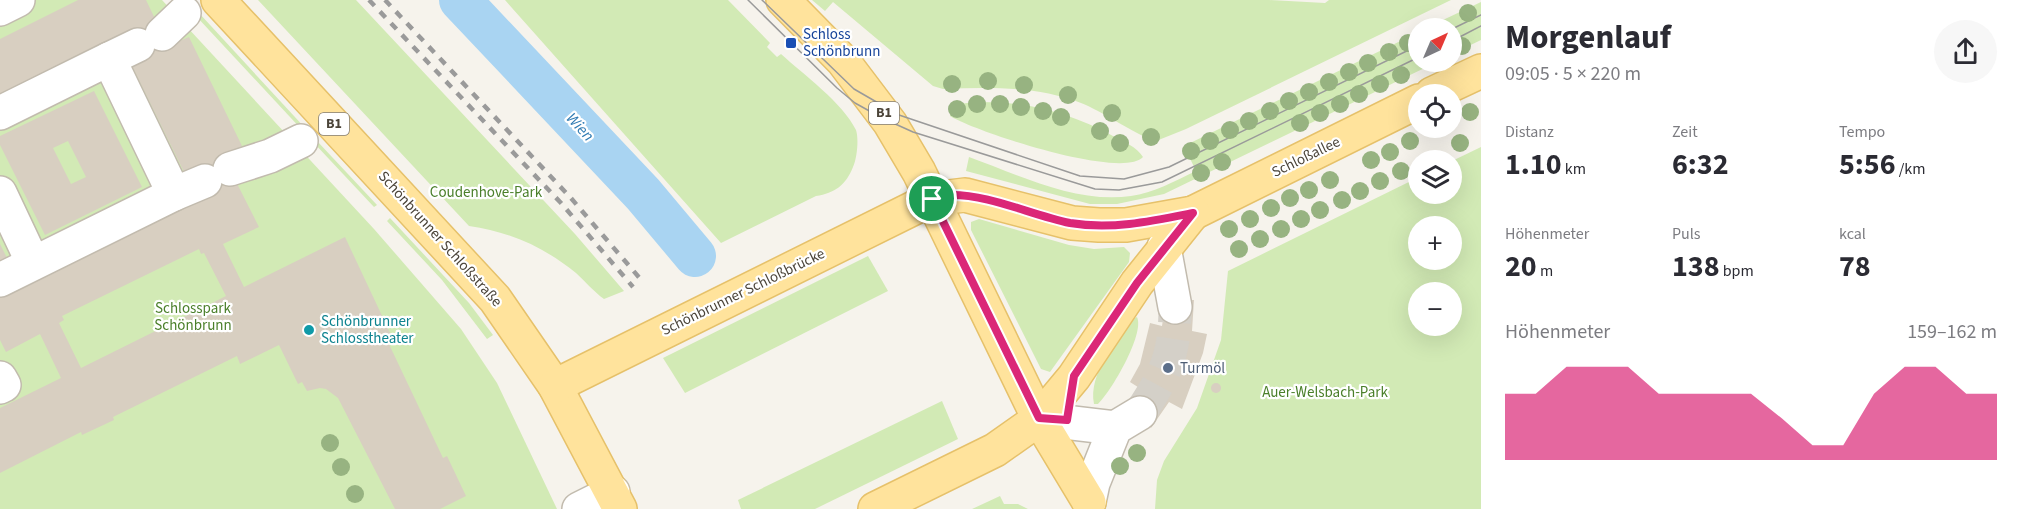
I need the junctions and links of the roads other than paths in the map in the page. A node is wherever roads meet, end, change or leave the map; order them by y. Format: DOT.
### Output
graph roads {
  1 [pos="18,0"];
  2 [pos="218,0"];
  3 [pos="783,0"];
  4 [pos="0,9"];
  5 [pos="161,30"];
  6 [pos="109,59"];
  7 [pos="1481,70"];
  8 [pos="1452,84"];
  9 [pos="1408,106"];
  10 [pos="0,113"];
  11 [pos="301,141"];
  12 [pos="0,193"];
  13 [pos="174,194"];
  14 [pos="932,199"];
  15 [pos="1193,213"];
  16 [pos="1164,247"];
  17 [pos="33,263"];
  18 [pos="0,280"];
  19 [pos="1175,307"];
  20 [pos="0,378"];
  21 [pos="555,386"];
  22 [pos="0,387"];
  23 [pos="1053,419"];
  24 [pos="617,501"];
  25 [pos="1091,506"];
  26 [pos="579,509"];
  27 [pos="875,509"];
  1 -- 4 [label="lane"];
  2 -- 21 [label="main road, Schönbrunner Schloßstraße / B1"];
  3 -- 14 [label="main road, B1"];
  5 -- 6 [label="lane"];
  6 -- 10 [label="lane"];
  6 -- 13 [label="lane"];
  7 -- 8 [label="main road"];
  9 -- 15 [label="main road, Schloßallee"];
  11 -- 13 [label="lane"];
  12 -- 17 [label="lane"];
  13 -- 17 [label="lane"];
  14 -- 15 [label="main road, Schloßallee"];
  14 -- 21 [label="main road, Schönbrunner Schloßbrücke"];
  14 -- 23 [label="main road, B1"];
  15 -- 16 [label="main road, Schloßallee"];
  16 -- 19 [label="lane"];
  16 -- 23 [label="main road, Schloßallee"];
  17 -- 18 [label="lane"];
  20 -- 22 [label="lane"];
  21 -- 24 [label="main road, Schönbrunner Schloßstraße / B1"];
  23 -- 25 [label="main road, B1"];
  23 -- 25 [label="lane"];
  23 -- 27 [label="main road"];
  24 -- 26 [label="lane"];
}
